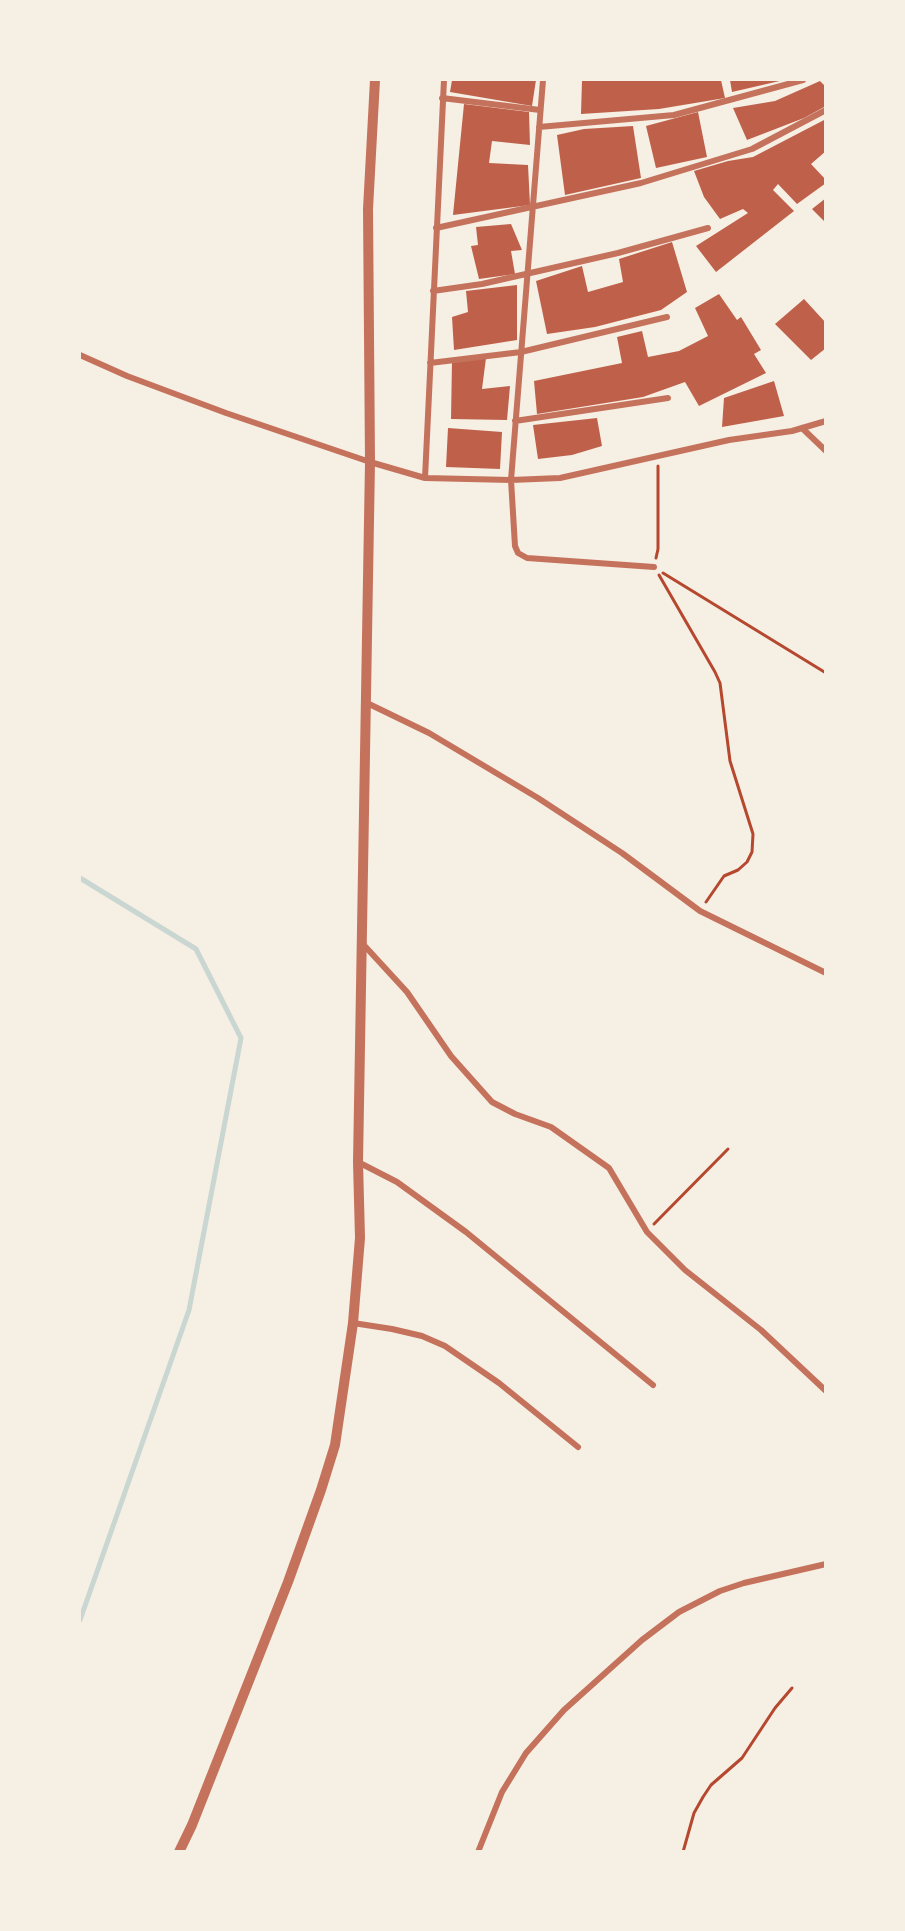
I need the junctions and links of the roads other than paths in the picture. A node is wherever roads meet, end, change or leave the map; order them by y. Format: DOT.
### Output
graph roads {
  1 [pos="375,80"];
  2 [pos="444,80"];
  3 [pos="543,80"];
  4 [pos="803,80"];
  5 [pos="442,98"];
  6 [pos="540,110"];
  7 [pos="825,110"];
  8 [pos="539,127"];
  9 [pos="533,207"];
  10 [pos="436,228"];
  11 [pos="708,228"];
  12 [pos="526,274"];
  13 [pos="433,291"];
  14 [pos="667,317"];
  15 [pos="521,352"];
  16 [pos="80,355"];
  17 [pos="430,363"];
  18 [pos="668,398"];
  19 [pos="515,421"];
  20 [pos="825,421"];
  21 [pos="802,428"];
  22 [pos="825,451"];
  23 [pos="370,462"];
  24 [pos="425,478"];
  25 [pos="511,480"];
  26 [pos="654,567"];
  27 [pos="367,703"];
  28 [pos="361,942"];
  29 [pos="825,973"];
  30 [pos="358,1161"];
  31 [pos="353,1323"];
  32 [pos="653,1384"];
  33 [pos="825,1391"];
  34 [pos="578,1447"];
  35 [pos="825,1564"];
  36 [pos="179,1851"];
  37 [pos="477,1851"];
  1 -- 23 [label="street"];
  2 -- 5 [label="street"];
  3 -- 6 [label="street"];
  4 -- 8 [label="street"];
  5 -- 6 [label="street"];
  5 -- 10 [label="street"];
  6 -- 8 [label="street"];
  7 -- 9 [label="street"];
  8 -- 9 [label="street"];
  9 -- 10 [label="street"];
  9 -- 12 [label="street"];
  10 -- 13 [label="street"];
  11 -- 12 [label="street"];
  12 -- 13 [label="street"];
  12 -- 15 [label="street"];
  13 -- 17 [label="street"];
  14 -- 15 [label="street"];
  15 -- 17 [label="street"];
  15 -- 19 [label="street"];
  16 -- 23 [label="street"];
  17 -- 24 [label="street"];
  18 -- 19 [label="street"];
  19 -- 25 [label="street"];
  20 -- 21 [label="street"];
  21 -- 22 [label="street"];
  21 -- 25 [label="street"];
  23 -- 24 [label="street"];
  23 -- 27 [label="street"];
  24 -- 25 [label="street"];
  25 -- 26 [label="street"];
  27 -- 28 [label="street"];
  27 -- 29 [label="street"];
  28 -- 30 [label="street"];
  28 -- 33 [label="street"];
  30 -- 31 [label="street"];
  30 -- 32 [label="street"];
  31 -- 34 [label="street"];
  31 -- 36 [label="street"];
  35 -- 37 [label="street"];
}
